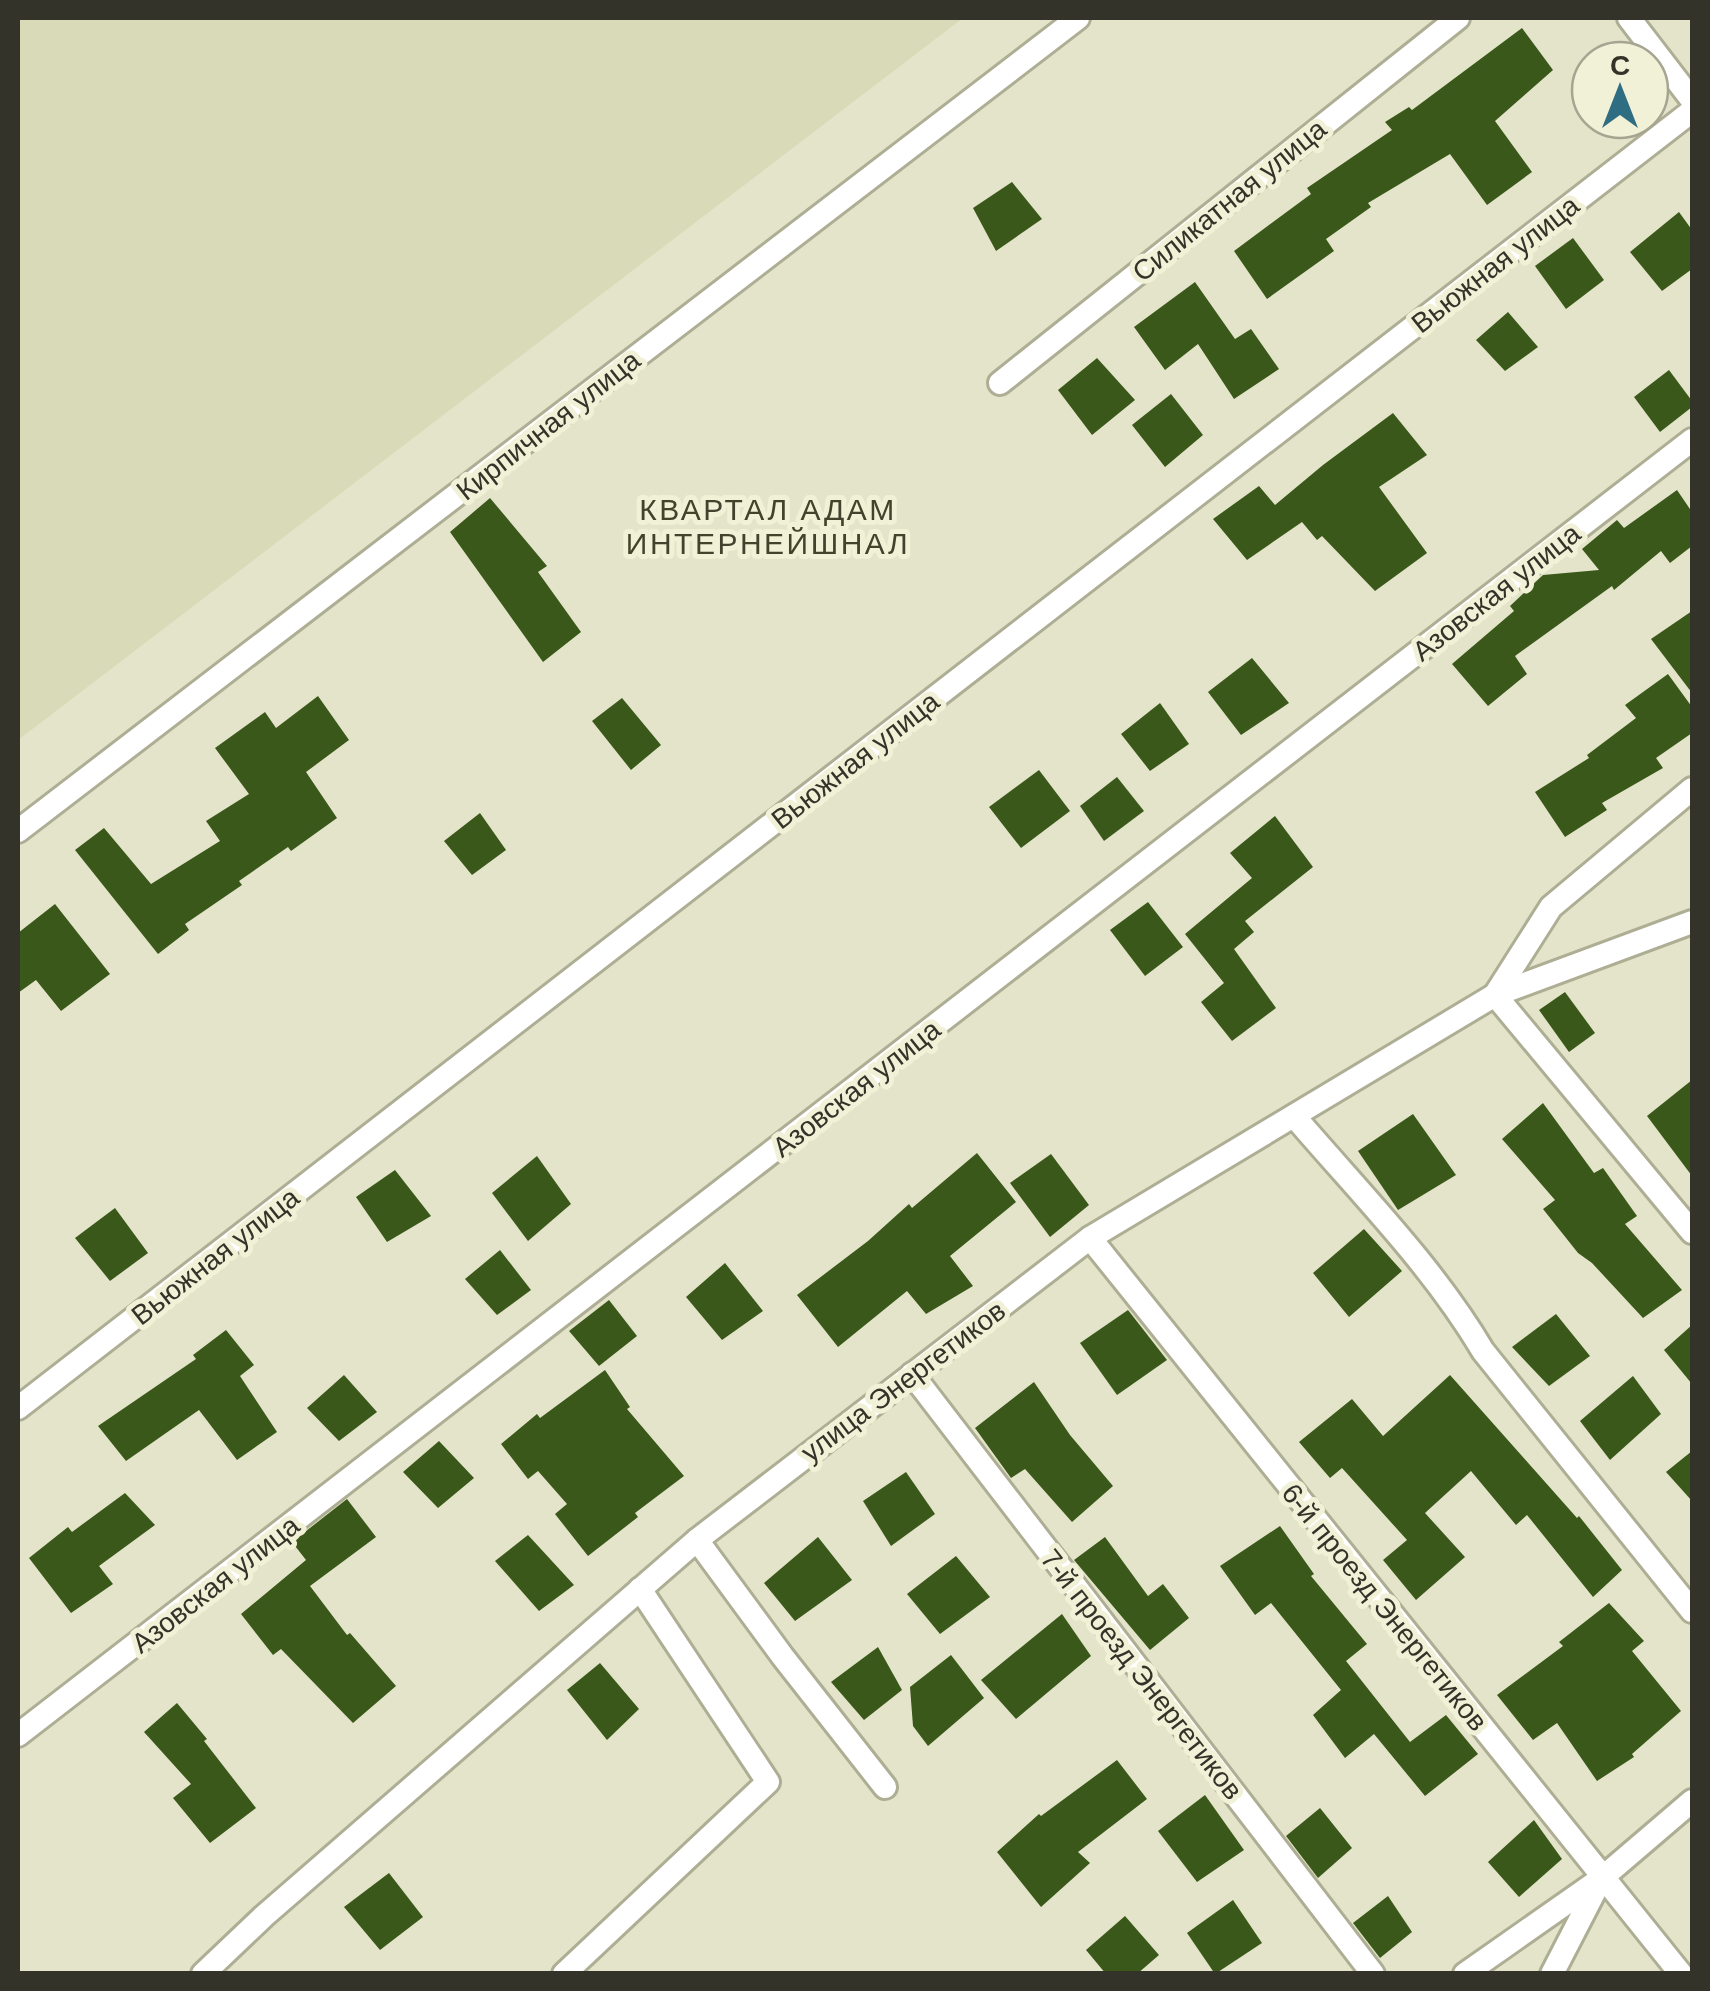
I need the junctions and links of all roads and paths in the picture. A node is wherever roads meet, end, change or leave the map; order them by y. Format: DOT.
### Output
graph roads {
  1 [pos="1078,18"];
  2 [pos="1458,18"];
  3 [pos="1629,18"];
  4 [pos="1692,100"];
  5 [pos="1692,112"];
  6 [pos="1000,383"];
  7 [pos="1692,440"];
  8 [pos="1692,790"];
  9 [pos="18,831"];
  10 [pos="1692,922"];
  11 [pos="1495,995"];
  12 [pos="1294,1116"];
  13 [pos="1692,1232"];
  14 [pos="1090,1238"];
  15 [pos="912,1374"];
  16 [pos="18,1408"];
  17 [pos="697,1540"];
  18 [pos="640,1589"];
  19 [pos="1692,1611"];
  20 [pos="18,1735"];
  21 [pos="885,1787"];
  22 [pos="1692,1802"];
  23 [pos="1602,1878"];
  24 [pos="216,1969"];
  25 [pos="564,1974"];
  26 [pos="1373,1974"];
  27 [pos="1466,1974"];
  28 [pos="1552,1974"];
  29 [pos="1680,1974"];
  1 -- 9 [label="street, Кирпичная улица"];
  2 -- 6 [label="street, Силикатная улица"];
  3 -- 4 [label="street"];
  5 -- 16 [label="street, Вьюжная улица"];
  7 -- 20 [label="street, Азовская улица"];
  8 -- 11 [label="street"];
  10 -- 11 [label="street, улица Энергетиков"];
  11 -- 12 [label="street, улица Энергетиков"];
  11 -- 13 [label="street"];
  12 -- 14 [label="street, улица Энергетиков"];
  12 -- 19 [label="street"];
  14 -- 15 [label="street, улица Энергетиков"];
  14 -- 23 [label="street, 6-й проезд Энергетиков"];
  15 -- 17 [label="street, улица Энергетиков"];
  15 -- 26 [label="street, 7-й проезд Энергетиков"];
  17 -- 18 [label="street, улица Энергетиков"];
  17 -- 21 [label="street"];
  18 -- 24 [label="street, улица Энергетиков"];
  18 -- 25 [label="street"];
  22 -- 23 [label="street"];
  23 -- 27 [label="street"];
  23 -- 28 [label="street"];
  23 -- 29 [label="street, 6-й проезд Энергетиков"];
}
